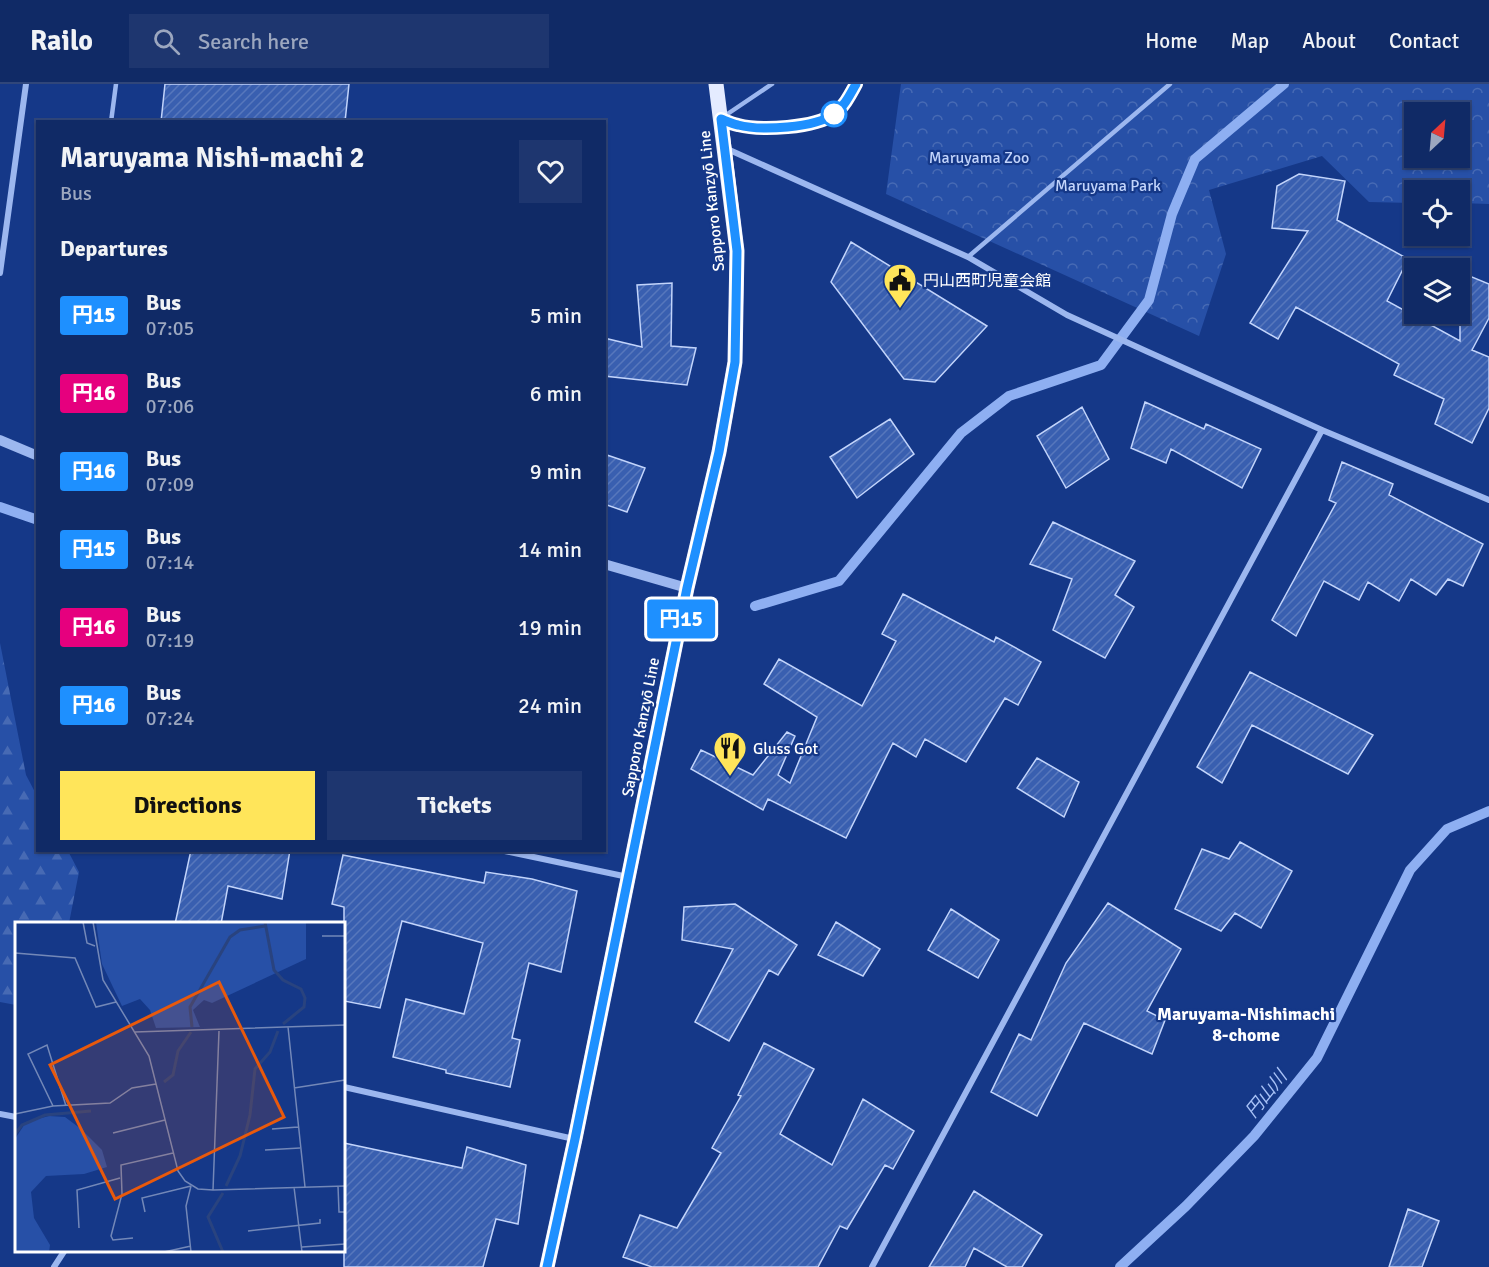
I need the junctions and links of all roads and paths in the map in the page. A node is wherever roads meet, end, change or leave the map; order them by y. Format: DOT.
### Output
graph roads {
  1 [pos="26,84"];
  2 [pos="116,84"];
  3 [pos="716,84"];
  4 [pos="772,84"];
  5 [pos="856,84"];
  6 [pos="1170,84"];
  7 [pos="721,119"];
  8 [pos="111,120"];
  9 [pos="724,148"];
  10 [pos="968,257"];
  11 [pos="0,273"];
  12 [pos="1322,430"];
  13 [pos="0,440"];
  14 [pos="36,455"];
  15 [pos="1489,500"];
  16 [pos="606,565"];
  17 [pos="687,588"];
  18 [pos="509,852"];
  19 [pos="628,878"];
  20 [pos="345,1087"];
  21 [pos="0,1114"];
  22 [pos="15,1117"];
  23 [pos="575,1139"];
  24 [pos="64,1252"];
  25 [pos="54,1267"];
  26 [pos="547,1267"];
  27 [pos="872,1267"];
  1 -- 11 [label="street"];
  2 -- 8 [label="lane"];
  3 -- 7 [label="main road, Sapporo Kanzyō Line"];
  4 -- 7 [label="lane"];
  5 -- 7 [label="lane"];
  6 -- 10 [label="lane"];
  7 -- 9 [label="main road, Sapporo Kanzyō Line"];
  9 -- 10 [label="street"];
  9 -- 17 [label="main road, Sapporo Kanzyō Line"];
  10 -- 12 [label="street"];
  12 -- 15 [label="street"];
  12 -- 27 [label="street"];
  13 -- 14 [label="street"];
  16 -- 17 [label="street"];
  17 -- 19 [label="main road, Sapporo Kanzyō Line"];
  18 -- 19 [label="street"];
  19 -- 23 [label="main road, Sapporo Kanzyō Line"];
  20 -- 23 [label="street"];
  21 -- 22 [label="street"];
  23 -- 26 [label="main road, Sapporo Kanzyō Line"];
  24 -- 25 [label="street"];
}
